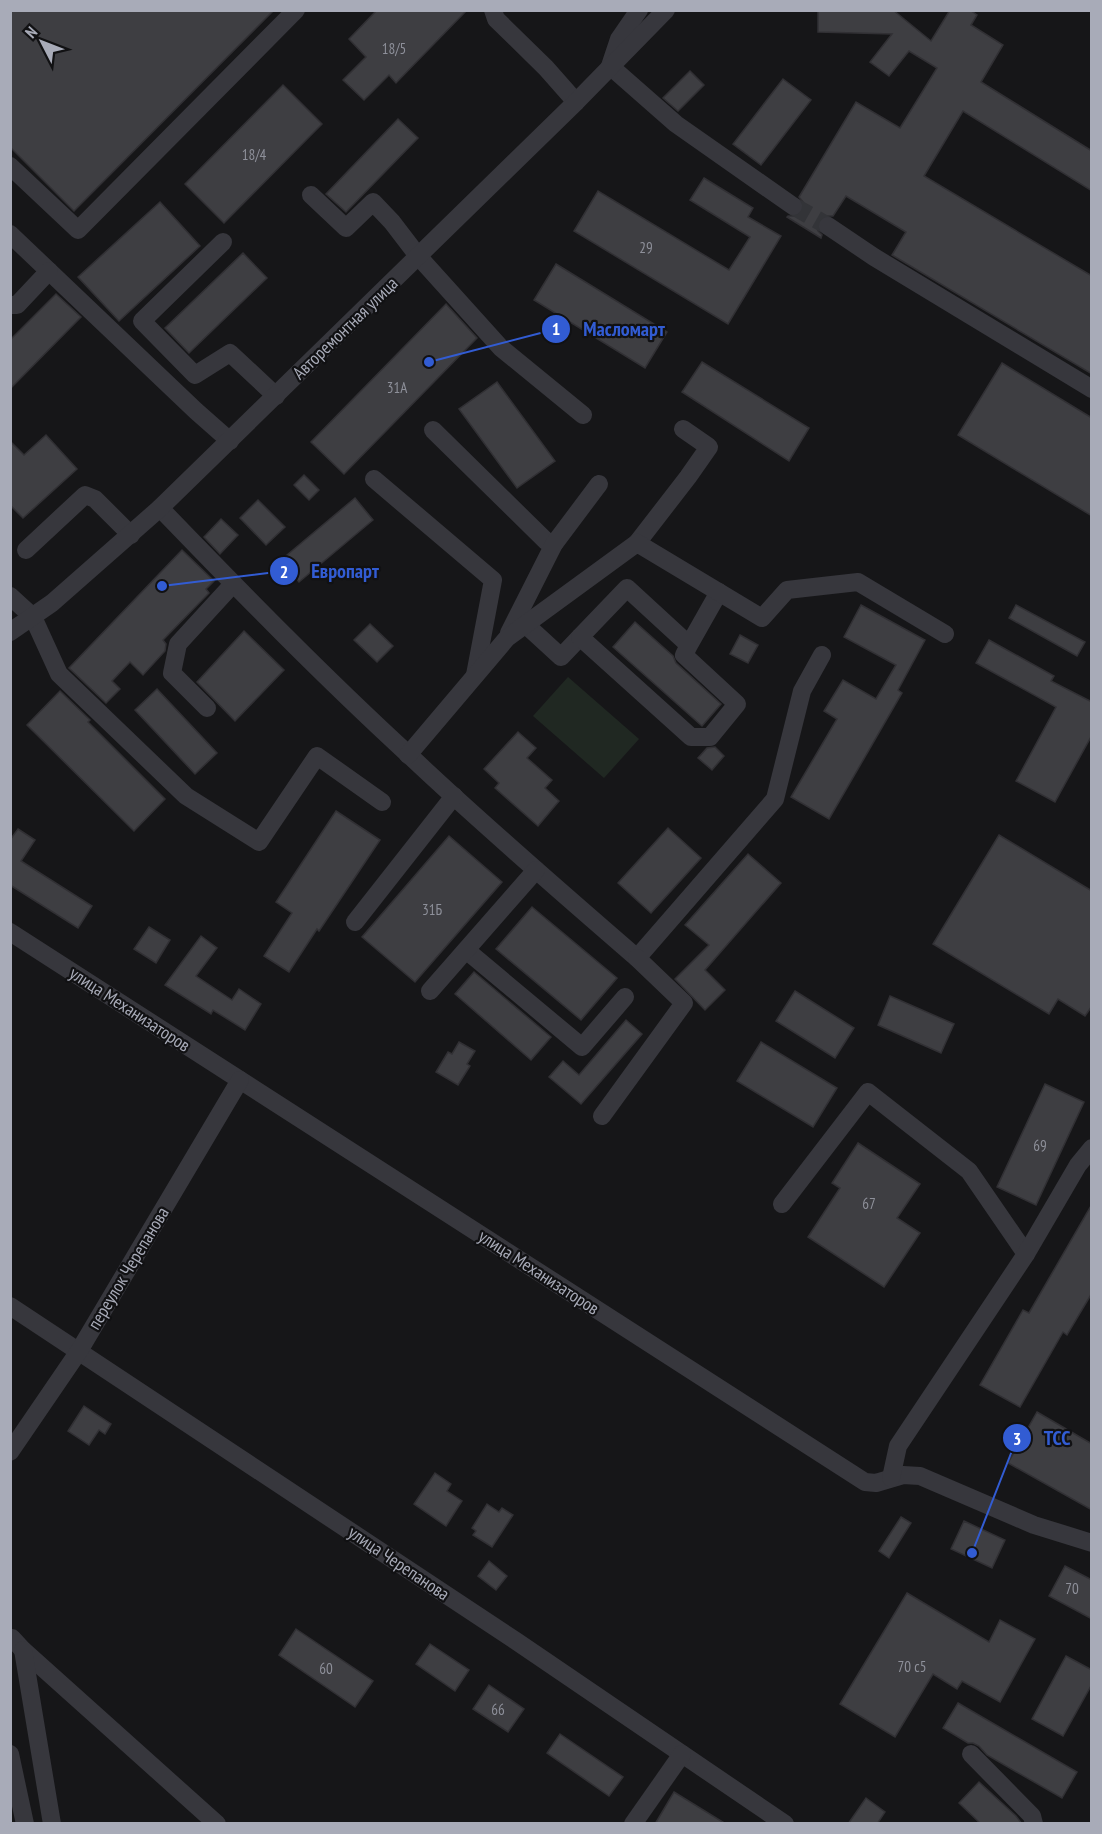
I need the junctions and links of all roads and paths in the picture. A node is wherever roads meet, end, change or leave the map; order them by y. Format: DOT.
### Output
graph roads {
  1 [pos="296,10"];
  2 [pos="494,10"];
  3 [pos="639,10"];
  4 [pos="666,10"];
  5 [pos="610,66"];
  6 [pos="576,102"];
  7 [pos="10,166"];
  8 [pos="311,195"];
  9 [pos="793,206"];
  10 [pos="828,226"];
  11 [pos="10,234"];
  12 [pos="223,242"];
  13 [pos="418,256"];
  14 [pos="49,271"];
  15 [pos="10,305"];
  16 [pos="1092,389"];
  17 [pos="276,396"];
  18 [pos="583,415"];
  19 [pos="683,429"];
  20 [pos="433,430"];
  21 [pos="230,441"];
  22 [pos="374,479"];
  23 [pos="599,484"];
  24 [pos="160,508"];
  25 [pos="131,535"];
  26 [pos="638,543"];
  27 [pos="554,544"];
  28 [pos="26,550"];
  29 [pos="233,584"];
  30 [pos="719,592"];
  31 [pos="10,596"];
  32 [pos="33,617"];
  33 [pos="525,624"];
  34 [pos="10,632"];
  35 [pos="945,634"];
  36 [pos="580,637"];
  37 [pos="507,638"];
  38 [pos="689,645"];
  39 [pos="822,655"];
  40 [pos="475,678"];
  41 [pos="207,708"];
  42 [pos="408,755"];
  43 [pos="454,796"];
  44 [pos="382,802"];
  45 [pos="536,870"];
  46 [pos="355,922"];
  47 [pos="10,932"];
  48 [pos="466,950"];
  49 [pos="637,958"];
  50 [pos="430,991"];
  51 [pos="625,998"];
  52 [pos="240,1080"];
  53 [pos="602,1116"];
  54 [pos="1092,1148"];
  55 [pos="782,1204"];
  56 [pos="1026,1254"];
  57 [pos="10,1306"];
  58 [pos="79,1351"];
  59 [pos="10,1452"];
  60 [pos="891,1478"];
  61 [pos="1092,1543"];
  62 [pos="14,1641"];
  63 [pos="10,1754"];
  64 [pos="682,1754"];
  65 [pos="971,1754"];
  66 [pos="25,1824"];
  67 [pos="52,1824"];
  68 [pos="217,1824"];
  69 [pos="633,1824"];
  70 [pos="785,1824"];
  71 [pos="1034,1824"];
  1 -- 7 [label="street"];
  2 -- 6 [label="street"];
  3 -- 5 [label="street"];
  4 -- 5 [label="street, Авторемонтная улица"];
  5 -- 6 [label="street, Авторемонтная улица"];
  5 -- 9 [label="street"];
  6 -- 13 [label="street, Авторемонтная улица"];
  8 -- 13 [label="street"];
  10 -- 16 [label="street"];
  11 -- 14 [label="street"];
  12 -- 17 [label="street"];
  13 -- 17 [label="street, Авторемонтная улица"];
  13 -- 18 [label="street"];
  14 -- 15 [label="street"];
  14 -- 21 [label="street"];
  17 -- 21 [label="street, Авторемонтная улица"];
  19 -- 26 [label="street"];
  20 -- 27 [label="street"];
  21 -- 24 [label="street, Авторемонтная улица"];
  22 -- 40 [label="street"];
  23 -- 27 [label="street"];
  24 -- 25 [label="street, Авторемонтная улица"];
  24 -- 29 [label="street"];
  25 -- 28 [label="street"];
  25 -- 32 [label="street, Авторемонтная улица"];
  26 -- 30 [label="street"];
  26 -- 33 [label="street"];
  27 -- 37 [label="street"];
  29 -- 41 [label="street"];
  29 -- 42 [label="street"];
  30 -- 35 [label="street"];
  30 -- 38 [label="street"];
  31 -- 32 [label="street"];
  32 -- 34 [label="street, Авторемонтная улица"];
  32 -- 44 [label="street"];
  33 -- 36 [label="street"];
  33 -- 37 [label="street"];
  36 -- 38 [label="street"];
  36 -- 38 [label="street"];
  37 -- 40 [label="street"];
  39 -- 49 [label="street"];
  40 -- 42 [label="street"];
  42 -- 43 [label="street"];
  43 -- 45 [label="street"];
  43 -- 46 [label="street"];
  45 -- 48 [label="street"];
  45 -- 49 [label="street"];
  47 -- 52 [label="street, улица Механизаторов"];
  48 -- 50 [label="street"];
  48 -- 51 [label="street"];
  49 -- 53 [label="street"];
  52 -- 58 [label="street, переулок Черепанова"];
  52 -- 60 [label="street, улица Механизаторов"];
  54 -- 56 [label="street"];
  55 -- 56 [label="street"];
  56 -- 60 [label="street"];
  57 -- 58 [label="street, улица Черепанова"];
  58 -- 59 [label="street, переулок Черепанова"];
  58 -- 64 [label="street, улица Черепанова"];
  60 -- 61 [label="street, улица Механизаторов"];
  62 -- 67 [label="street"];
  62 -- 68 [label="street"];
  63 -- 66 [label="street"];
  64 -- 69 [label="street"];
  64 -- 70 [label="street, улица Черепанова"];
  65 -- 71 [label="street"];
}
